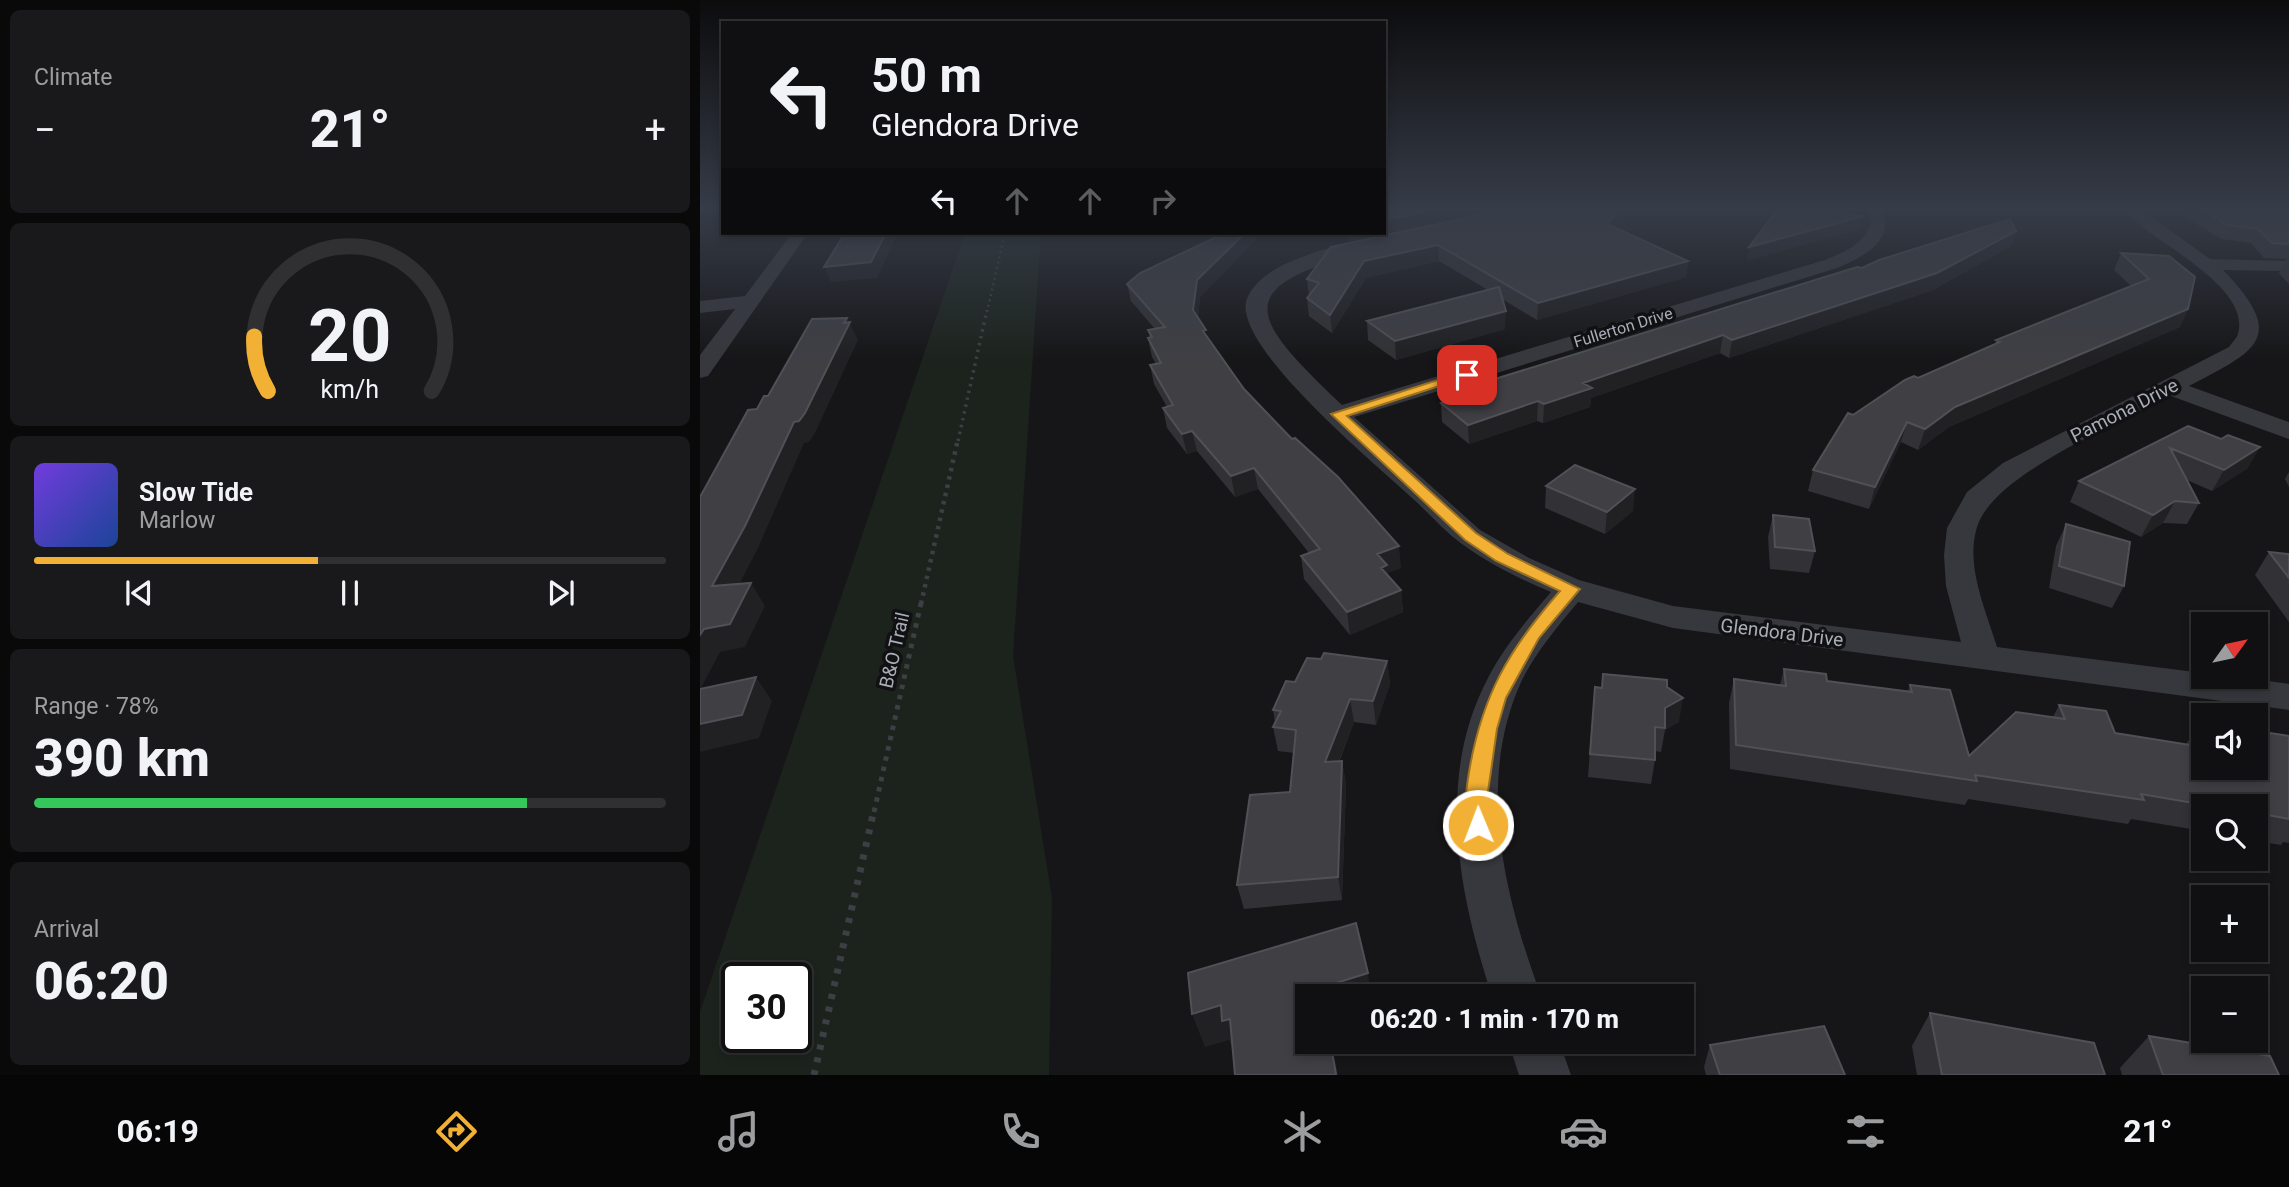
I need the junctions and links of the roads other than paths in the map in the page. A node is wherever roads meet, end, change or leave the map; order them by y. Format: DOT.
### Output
graph roads {
  1 [pos="780,260"];
  2 [pos="1314,260"];
  3 [pos="1838,260"];
  4 [pos="2204,260"];
  5 [pos="2210,264"];
  6 [pos="2289,267"];
  7 [pos="750,301"];
  8 [pos="700,307"];
  9 [pos="700,371"];
  10 [pos="2171,387"];
  11 [pos="1338,414"];
  12 [pos="2289,431"];
  13 [pos="1571,589"];
  14 [pos="1983,658"];
  15 [pos="2289,697"];
  16 [pos="1513,984"];
  17 [pos="1538,1054"];
  18 [pos="1545,1075"];
  1 -- 7 [label="street"];
  2 -- 11 [label="street, Glendora Drive"];
  3 -- 11 [label="street, Fullerton Drive"];
  4 -- 5 [label="street, Pamona Drive"];
  5 -- 6 [label="street"];
  5 -- 10 [label="street, Pamona Drive"];
  7 -- 8 [label="street"];
  7 -- 9 [label="street"];
  10 -- 12 [label="street"];
  10 -- 14 [label="street, Pamona Drive"];
  11 -- 13 [label="street, Glendora Drive"];
  13 -- 14 [label="street, Glendora Drive"];
  13 -- 16 [label="street"];
  14 -- 15 [label="street, Glendora Drive"];
  17 -- 18 [label="street"];
}
